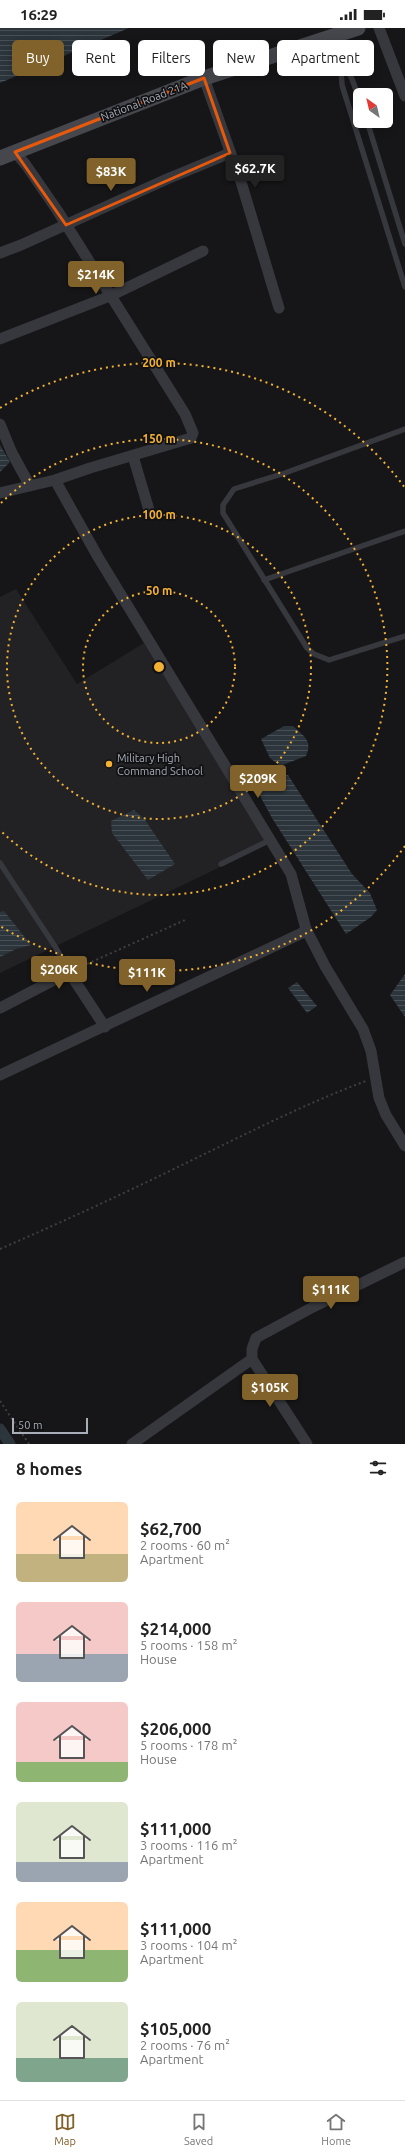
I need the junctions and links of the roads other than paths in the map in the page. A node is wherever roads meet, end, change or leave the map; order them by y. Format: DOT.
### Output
graph roads {
  1 [pos="358,28"];
  2 [pos="378,28"];
  3 [pos="330,38"];
  4 [pos="341,76"];
  5 [pos="350,76"];
  6 [pos="204,78"];
  7 [pos="355,88"];
  8 [pos="405,96"];
  9 [pos="369,128"];
  10 [pos="15,152"];
  11 [pos="230,153"];
  12 [pos="0,158"];
  13 [pos="66,225"];
  14 [pos="405,244"];
  15 [pos="203,251"];
  16 [pos="0,253"];
  17 [pos="405,287"];
  18 [pos="110,296"];
  19 [pos="279,308"];
  20 [pos="0,339"];
  21 [pos="0,424"];
  22 [pos="405,429"];
  23 [pos="133,456"];
  24 [pos="55,480"];
  25 [pos="30,486"];
  26 [pos="0,493"];
  27 [pos="149,510"];
  28 [pos="405,531"];
  29 [pos="264,580"];
  30 [pos="405,636"];
  31 [pos="270,840"];
  32 [pos="0,863"];
  33 [pos="221,864"];
  34 [pos="306,929"];
  35 [pos="68,972"];
  36 [pos="0,1008"];
  37 [pos="105,1027"];
  38 [pos="0,1075"];
  39 [pos="405,1146"];
  40 [pos="405,1262"];
  41 [pos="252,1359"];
  42 [pos="132,1444"];
  43 [pos="307,1444"];
  1 -- 3 [label="street, National Road 21A"];
  2 -- 8 [label="street"];
  3 -- 6 [label="street, National Road 21A"];
  4 -- 17 [label="lane"];
  5 -- 7 [label="lane"];
  6 -- 10 [label="street, National Road 21A"];
  6 -- 11 [label="street"];
  9 -- 14 [label="lane"];
  10 -- 12 [label="street, National Road 21A"];
  10 -- 13 [label="street"];
  11 -- 13 [label="street"];
  11 -- 19 [label="street"];
  13 -- 16 [label="street"];
  13 -- 18 [label="street"];
  15 -- 18 [label="street"];
  18 -- 20 [label="street"];
  18 -- 23 [label="street"];
  21 -- 25 [label="street"];
  22 -- 29 [label="lane"];
  23 -- 24 [label="street"];
  23 -- 27 [label="street"];
  24 -- 25 [label="street"];
  24 -- 31 [label="street"];
  25 -- 26 [label="street"];
  28 -- 29 [label="lane"];
  29 -- 30 [label="lane"];
  31 -- 33 [label="lane"];
  31 -- 34 [label="street"];
  32 -- 35 [label="lane"];
  34 -- 37 [label="street"];
  34 -- 39 [label="street"];
  35 -- 36 [label="street"];
  35 -- 37 [label="street"];
  37 -- 38 [label="street"];
  40 -- 41 [label="street"];
  41 -- 42 [label="street"];
  41 -- 43 [label="street"];
}
